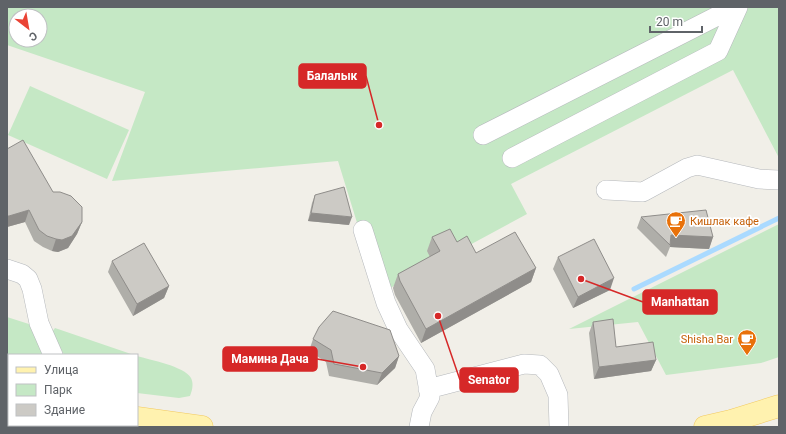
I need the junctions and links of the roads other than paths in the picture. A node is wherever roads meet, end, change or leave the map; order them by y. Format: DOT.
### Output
graph roads {
  1 [pos="737,7"];
  2 [pos="483,135"];
  3 [pos="512,158"];
  4 [pos="779,180"];
  5 [pos="606,190"];
  6 [pos="363,230"];
  7 [pos="7,269"];
  8 [pos="53,354"];
  9 [pos="428,389"];
  10 [pos="779,406"];
  11 [pos="138,418"];
  12 [pos="202,427"];
  13 [pos="418,427"];
  14 [pos="559,427"];
  15 [pos="704,427"];
  1 -- 2 [label="lane"];
  1 -- 3 [label="lane"];
  4 -- 5 [label="lane"];
  6 -- 9 [label="lane"];
  7 -- 8 [label="lane"];
  9 -- 13 [label="lane"];
  9 -- 14 [label="lane"];
  10 -- 15 [label="main road"];
  11 -- 12 [label="main road"];
}
